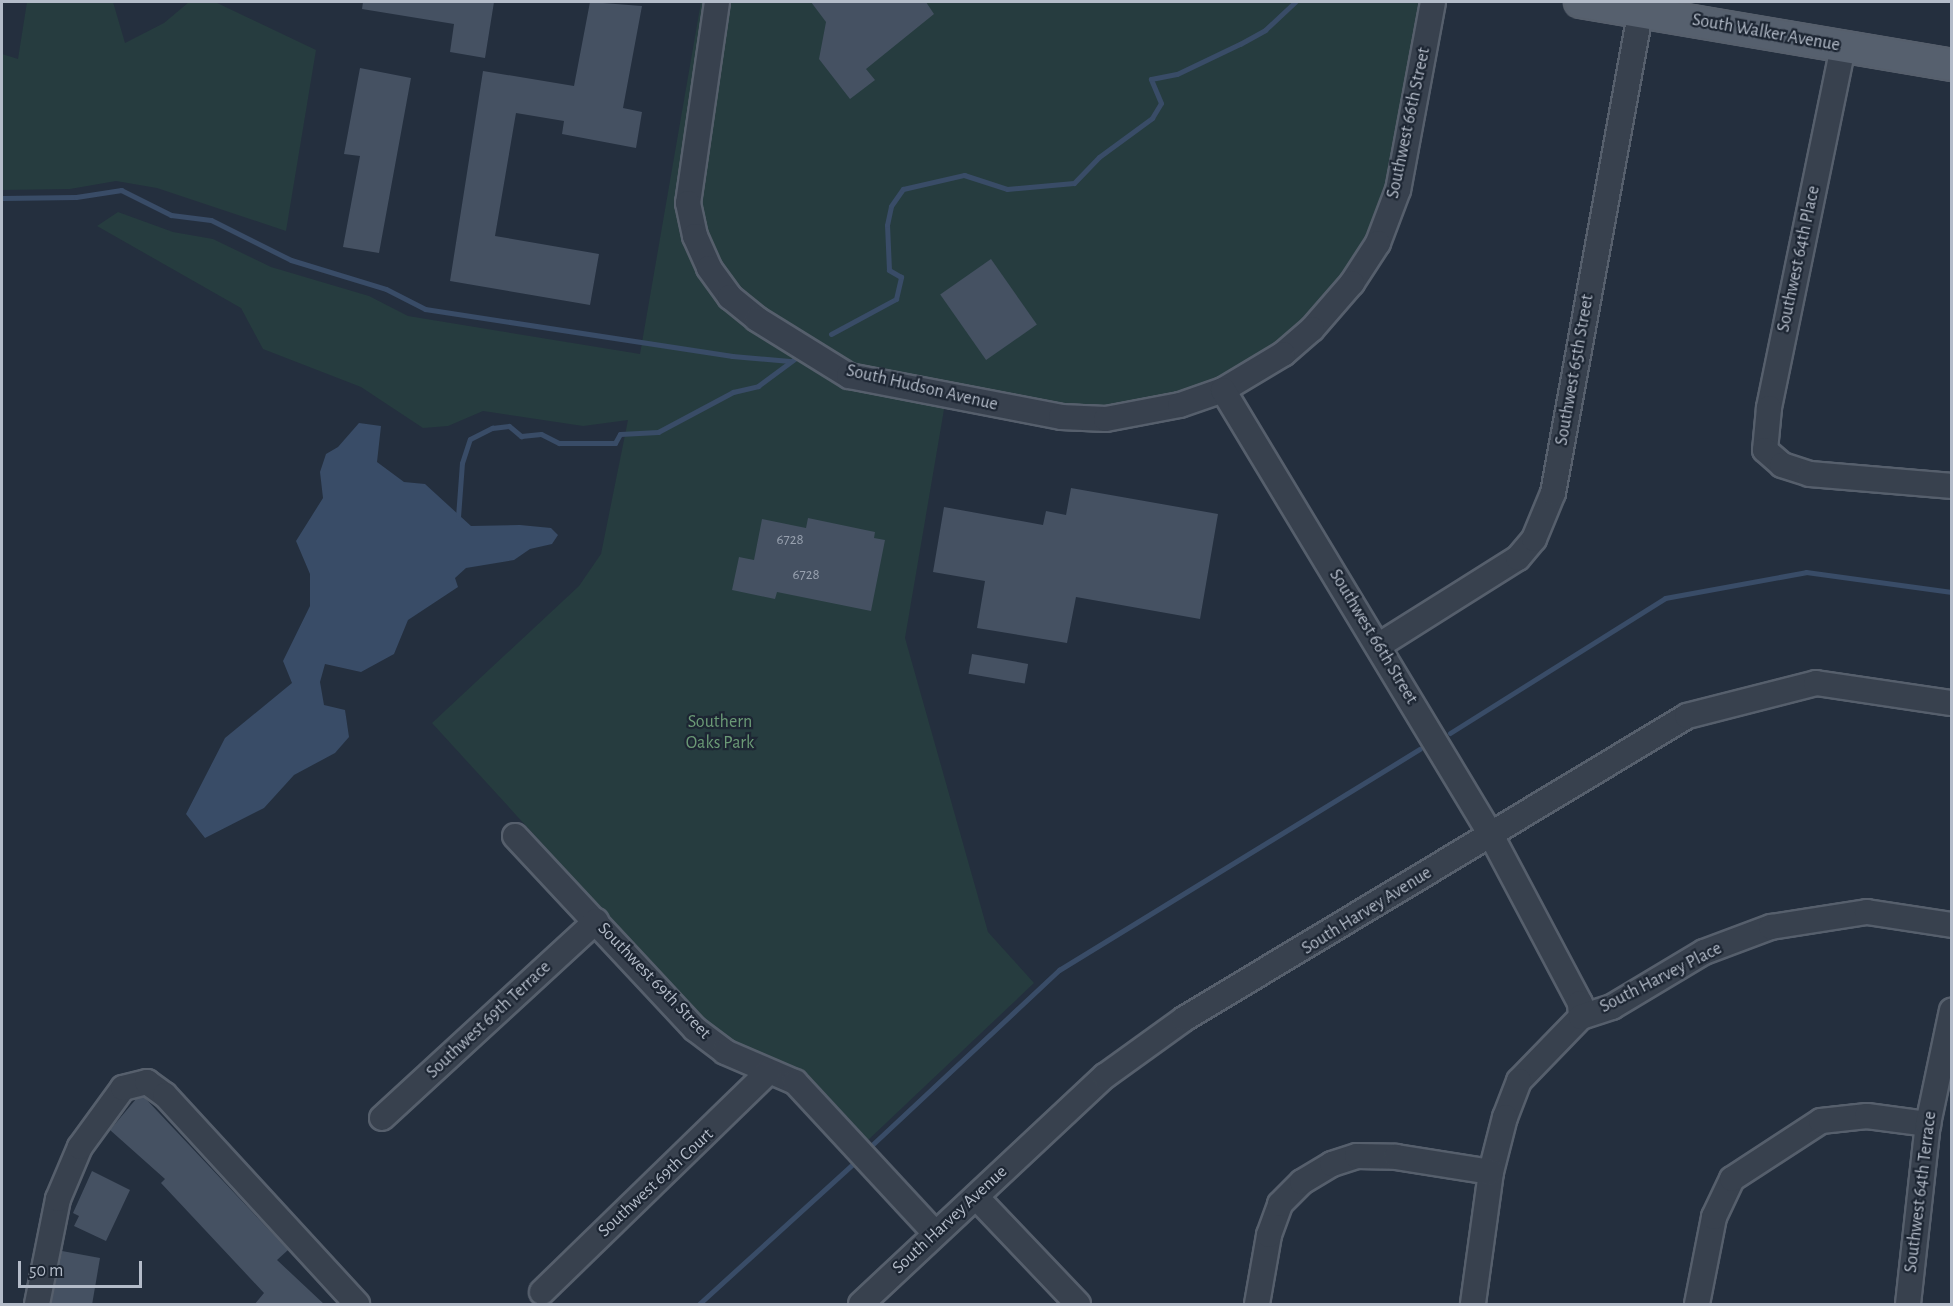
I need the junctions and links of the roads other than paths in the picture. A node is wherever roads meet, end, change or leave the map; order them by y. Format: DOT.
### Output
graph roads {
  1 [pos="717,2"];
  2 [pos="1433,2"];
  3 [pos="1580,2"];
  4 [pos="1640,12"];
  5 [pos="1843,46"];
  6 [pos="1952,64"];
  7 [pos="1223,390"];
  8 [pos="1952,486"];
  9 [pos="1378,645"];
  10 [pos="1952,703"];
  11 [pos="1491,835"];
  12 [pos="515,836"];
  13 [pos="596,921"];
  14 [pos="1952,925"];
  15 [pos="1952,1010"];
  16 [pos="1581,1017"];
  17 [pos="768,1072"];
  18 [pos="382,1118"];
  19 [pos="1928,1124"];
  20 [pos="1491,1172"];
  21 [pos="978,1199"];
  22 [pos="935,1233"];
  23 [pos="542,1292"];
  24 [pos="37,1305"];
  25 [pos="357,1305"];
  26 [pos="861,1305"];
  27 [pos="1078,1305"];
  28 [pos="1257,1305"];
  29 [pos="1473,1305"];
  30 [pos="1697,1305"];
  31 [pos="1908,1305"];
  1 -- 7 [label="street, South Hudson Avenue"];
  2 -- 7 [label="street, Southwest 66th Street"];
  3 -- 4 [label="main road, South Walker Avenue"];
  4 -- 5 [label="main road, South Walker Avenue"];
  4 -- 9 [label="street, Southwest 65th Street"];
  5 -- 6 [label="main road, South Walker Avenue"];
  5 -- 8 [label="street, Southwest 64th Place"];
  7 -- 9 [label="street, Southwest 66th Street"];
  9 -- 11 [label="street, Southwest 66th Street"];
  10 -- 11 [label="street, South Harvey Avenue"];
  11 -- 16 [label="street, Southwest 66th Street"];
  11 -- 21 [label="street, South Harvey Avenue"];
  12 -- 13 [label="street, Southwest 69th Street"];
  13 -- 17 [label="street, Southwest 69th Street"];
  13 -- 18 [label="street, Southwest 69th Terrace"];
  14 -- 16 [label="street, South Harvey Place"];
  15 -- 19 [label="street, Southwest 64th Terrace"];
  16 -- 20 [label="street"];
  17 -- 22 [label="street, Southwest 69th Street"];
  17 -- 23 [label="street, Southwest 69th Court"];
  19 -- 30 [label="street"];
  19 -- 31 [label="street, Southwest 64th Terrace"];
  20 -- 28 [label="street"];
  20 -- 29 [label="street"];
  21 -- 22 [label="street, South Harvey Avenue"];
  21 -- 27 [label="street"];
  22 -- 26 [label="street, South Harvey Avenue"];
  24 -- 25 [label="street"];
}
